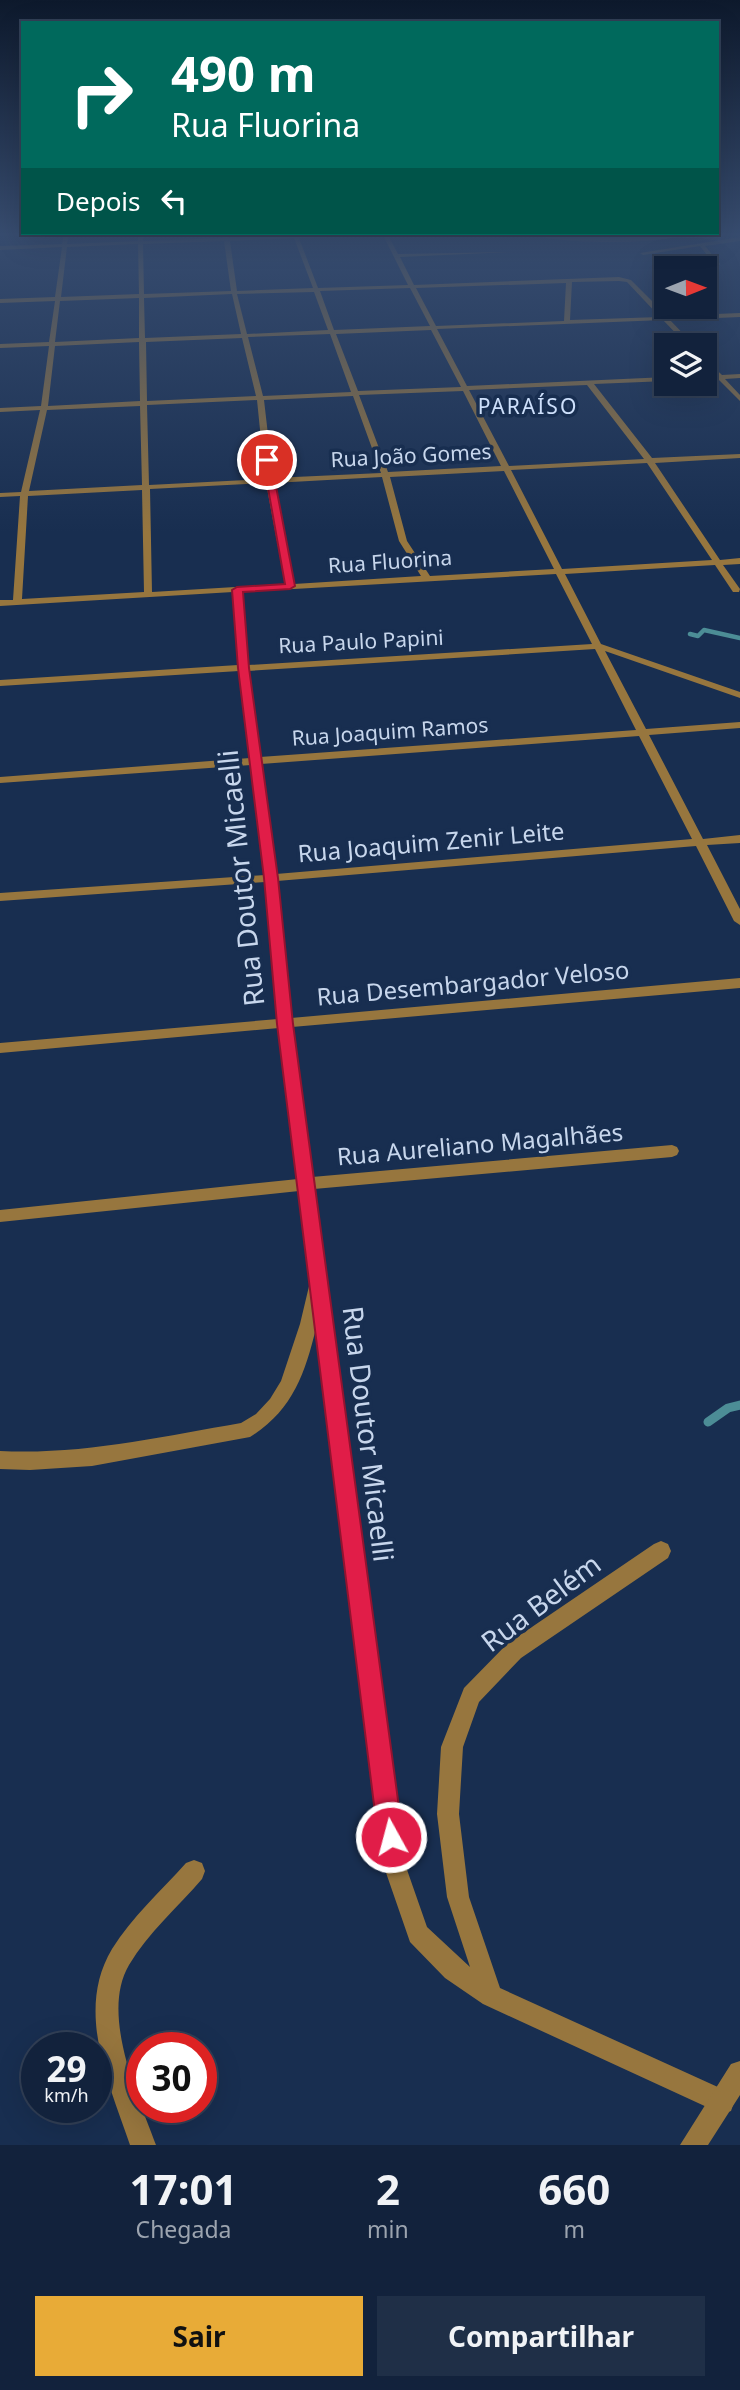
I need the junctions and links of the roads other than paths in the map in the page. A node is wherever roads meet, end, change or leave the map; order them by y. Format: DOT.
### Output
graph roads {
  1 [pos="52,332"];
  2 [pos="141,332"];
  3 [pos="244,332"];
  4 [pos="331,332"];
  5 [pos="333,332"];
  6 [pos="438,332"];
  7 [pos="245,336"];
  8 [pos="141,340"];
  9 [pos="50,344"];
  10 [pos="0,346"];
  11 [pos="717,375"];
  12 [pos="740,376"];
  13 [pos="719,377"];
  14 [pos="654,380"];
  15 [pos="589,383"];
  16 [pos="466,388"];
  17 [pos="356,394"];
  18 [pos="260,398"];
  19 [pos="740,399"];
  20 [pos="144,403"];
  21 [pos="44,408"];
  22 [pos="0,410"];
  23 [pos="740,456"];
  24 [pos="649,460"];
  25 [pos="505,468"];
  26 [pos="386,476"];
  27 [pos="269,481"];
  28 [pos="145,487"];
  29 [pos="24,494"];
  30 [pos="0,495"];
  31 [pos="740,561"];
  32 [pos="717,562"];
  33 [pos="559,570"];
  34 [pos="426,577"];
  35 [pos="290,586"];
  36 [pos="237,590"];
  37 [pos="736,590"];
  38 [pos="148,594"];
  39 [pos="17,602"];
  40 [pos="0,603"];
  41 [pos="598,646"];
  42 [pos="243,668"];
  43 [pos="0,683"];
  44 [pos="740,695"];
  45 [pos="740,725"];
  46 [pos="644,733"];
  47 [pos="257,761"];
  48 [pos="0,780"];
  49 [pos="740,839"];
  50 [pos="698,842"];
  51 [pos="271,878"];
  52 [pos="0,897"];
  53 [pos="740,921"];
  54 [pos="740,983"];
  55 [pos="285,1024"];
  56 [pos="0,1048"];
  57 [pos="672,1151"];
  58 [pos="306,1184"];
  59 [pos="0,1216"];
  60 [pos="320,1274"];
  61 [pos="0,1460"];
  62 [pos="660,1551"];
  63 [pos="194,1871"];
  64 [pos="491,1996"];
  65 [pos="740,2073"];
  66 [pos="722,2102"];
  67 [pos="143,2145"];
  68 [pos="693,2145"];
  1 -- 9 [label="street"];
  2 -- 8 [label="street"];
  3 -- 7 [label="street"];
  4 -- 7 [label="street"];
  5 -- 17 [label="street"];
  6 -- 16 [label="street"];
  7 -- 8 [label="street"];
  7 -- 18 [label="street"];
  8 -- 9 [label="street"];
  8 -- 20 [label="street"];
  9 -- 10 [label="street"];
  9 -- 21 [label="street"];
  11 -- 13 [label="street"];
  12 -- 13 [label="street"];
  13 -- 19 [label="street"];
  14 -- 15 [label="street"];
  15 -- 16 [label="street"];
  15 -- 24 [label="street"];
  16 -- 17 [label="street"];
  16 -- 25 [label="street"];
  17 -- 18 [label="street"];
  17 -- 26 [label="street"];
  18 -- 20 [label="street"];
  18 -- 27 [label="street"];
  20 -- 21 [label="street"];
  20 -- 28 [label="street"];
  21 -- 22 [label="street"];
  21 -- 29 [label="street"];
  23 -- 24 [label="street, Rua João Gomes"];
  24 -- 25 [label="street, Rua João Gomes"];
  24 -- 32 [label="street"];
  25 -- 26 [label="street, Rua João Gomes"];
  25 -- 33 [label="street"];
  26 -- 27 [label="street, Rua João Gomes"];
  26 -- 34 [label="street"];
  27 -- 28 [label="street, Rua João Gomes"];
  27 -- 35 [label="street"];
  28 -- 29 [label="street, Rua João Gomes"];
  28 -- 38 [label="street"];
  29 -- 30 [label="street, Rua João Gomes"];
  29 -- 39 [label="street"];
  31 -- 32 [label="street, Rua Fluorina"];
  32 -- 33 [label="street, Rua Fluorina"];
  32 -- 37 [label="street"];
  33 -- 34 [label="street, Rua Fluorina"];
  33 -- 41 [label="street"];
  34 -- 35 [label="street, Rua Fluorina"];
  35 -- 36 [label="street, Rua Fluorina"];
  36 -- 38 [label="street, Rua Fluorina"];
  36 -- 42 [label="street, Rua Doutor Micaelli"];
  38 -- 39 [label="street, Rua Fluorina"];
  39 -- 40 [label="street, Rua Fluorina"];
  41 -- 42 [label="street, Rua Paulo Papini"];
  41 -- 44 [label="street"];
  41 -- 46 [label="street"];
  42 -- 43 [label="street, Rua Paulo Papini"];
  42 -- 47 [label="street, Rua Doutor Micaelli"];
  45 -- 46 [label="street, Rua Joaquim Ramos"];
  46 -- 47 [label="street, Rua Joaquim Ramos"];
  46 -- 50 [label="street"];
  47 -- 48 [label="street, Rua Joaquim Ramos"];
  47 -- 51 [label="street, Rua Doutor Micaelli"];
  49 -- 50 [label="street, Rua Joaquim Zenir Leite"];
  50 -- 51 [label="street, Rua Joaquim Zenir Leite"];
  50 -- 53 [label="street"];
  51 -- 52 [label="street, Rua Joaquim Zenir Leite"];
  51 -- 55 [label="street, Rua Doutor Micaelli"];
  54 -- 55 [label="street, Rua Desembargador Veloso"];
  55 -- 56 [label="street, Rua Desembargador Veloso"];
  55 -- 58 [label="street, Rua Doutor Micaelli"];
  57 -- 58 [label="street, Rua Aureliano Magalhães"];
  58 -- 59 [label="street, Rua Aureliano Magalhães"];
  58 -- 60 [label="street, Rua Doutor Micaelli"];
  60 -- 61 [label="street"];
  60 -- 64 [label="street, Rua Doutor Micaelli"];
  62 -- 64 [label="street, Rua Belém"];
  63 -- 67 [label="street"];
  64 -- 66 [label="street, Rua Doutor Micaelli"];
  65 -- 66 [label="street"];
  66 -- 68 [label="street"];
}
